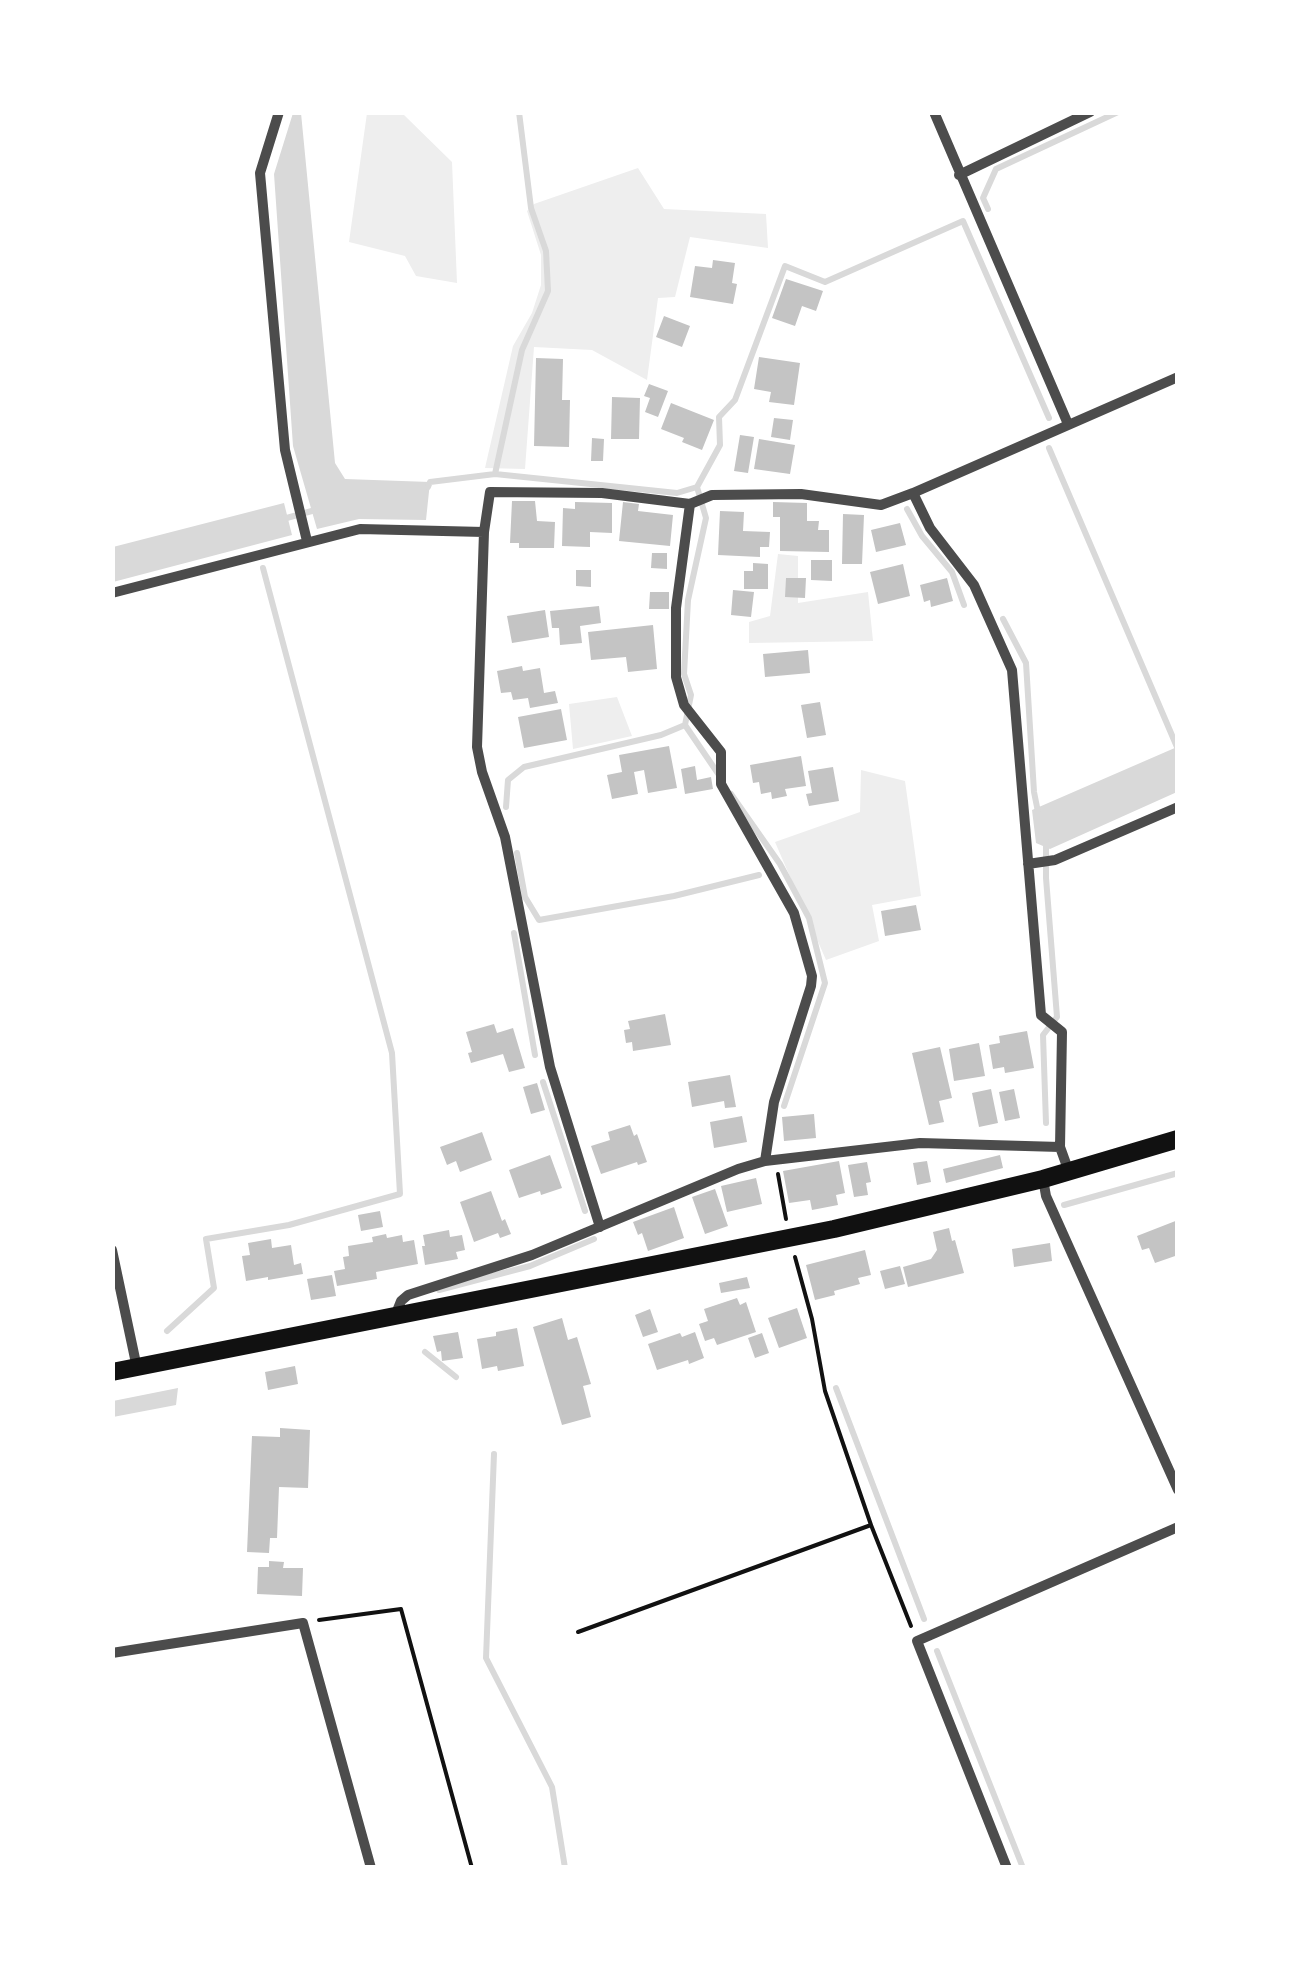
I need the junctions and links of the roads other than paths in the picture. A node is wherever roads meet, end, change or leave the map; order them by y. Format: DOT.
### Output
graph roads {
  1 [pos="279,112"];
  2 [pos="934,112"];
  3 [pos="1090,112"];
  4 [pos="959,175"];
  5 [pos="1178,377"];
  6 [pos="1068,424"];
  7 [pos="914,493"];
  8 [pos="690,504"];
  9 [pos="484,532"];
  10 [pos="307,541"];
  11 [pos="112,593"];
  12 [pos="1178,806"];
  13 [pos="1028,864"];
  14 [pos="1178,1140"];
  15 [pos="1060,1147"];
  16 [pos="770,1160"];
  17 [pos="1068,1172"];
  18 [pos="1043,1179"];
  19 [pos="600,1227"];
  20 [pos="112,1250"];
  21 [pos="394,1317"];
  22 [pos="137,1368"];
  23 [pos="112,1372"];
  24 [pos="1178,1490"];
  25 [pos="1178,1527"];
  26 [pos="112,1653"];
  27 [pos="371,1868"];
  28 [pos="1006,1868"];
  1 -- 10 [label="street"];
  2 -- 4 [label="street"];
  3 -- 4 [label="street"];
  4 -- 6 [label="street"];
  5 -- 6 [label="street"];
  6 -- 7 [label="street"];
  7 -- 8 [label="street"];
  7 -- 13 [label="street"];
  8 -- 9 [label="street"];
  8 -- 16 [label="street"];
  9 -- 10 [label="street"];
  9 -- 19 [label="street"];
  10 -- 11 [label="street"];
  12 -- 13 [label="street"];
  13 -- 15 [label="street"];
  14 -- 17 [label="main road"];
  15 -- 16 [label="street"];
  15 -- 17 [label="street"];
  16 -- 19 [label="street"];
  17 -- 18 [label="main road"];
  18 -- 21 [label="main road"];
  18 -- 24 [label="street"];
  19 -- 21 [label="street"];
  20 -- 22 [label="street"];
  21 -- 22 [label="main road"];
  22 -- 23 [label="main road"];
  25 -- 28 [label="street"];
  26 -- 27 [label="street"];
}
